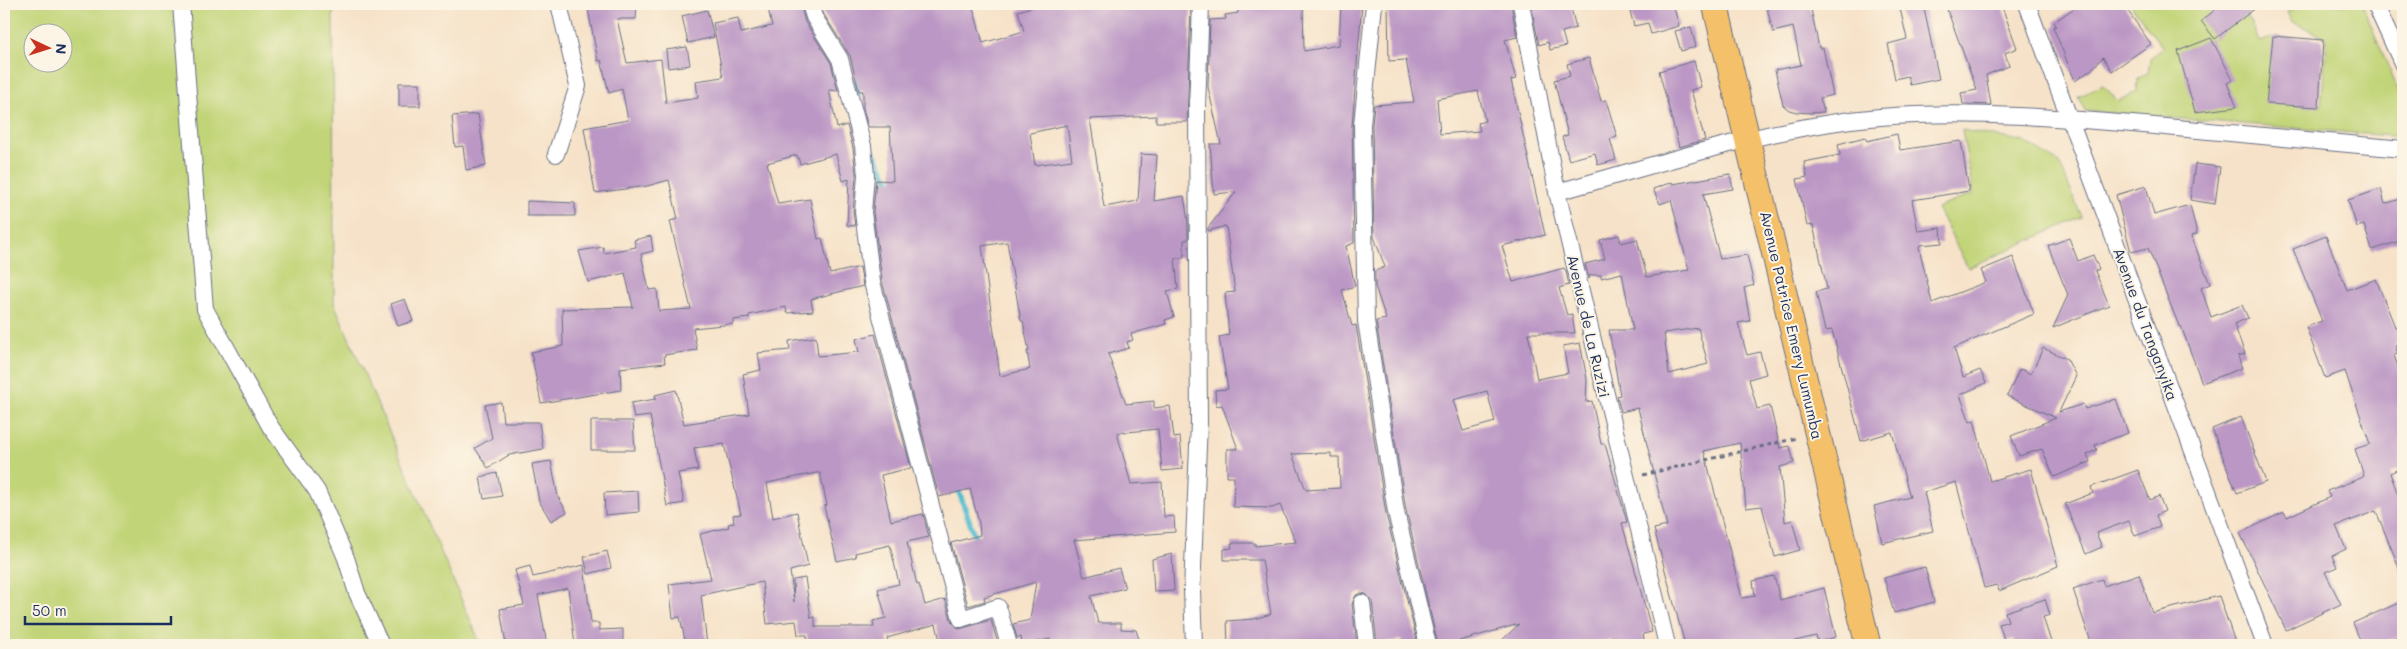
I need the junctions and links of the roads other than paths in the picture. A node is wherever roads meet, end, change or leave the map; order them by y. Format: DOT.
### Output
graph roads {
  1 [pos="182,4"];
  2 [pos="559,4"];
  3 [pos="810,4"];
  4 [pos="1201,4"];
  5 [pos="1374,4"];
  6 [pos="1521,4"];
  7 [pos="1715,4"];
  8 [pos="2027,4"];
  9 [pos="2375,4"];
  10 [pos="2403,65"];
  11 [pos="2071,119"];
  12 [pos="1749,140"];
  13 [pos="2403,149"];
  14 [pos="556,154"];
  15 [pos="1557,192"];
  16 [pos="1362,603"];
  17 [pos="381,645"];
  18 [pos="1009,645"];
  19 [pos="1194,645"];
  20 [pos="1367,645"];
  21 [pos="1428,645"];
  22 [pos="1667,645"];
  23 [pos="1868,645"];
  24 [pos="2265,645"];
  1 -- 17 [label="street"];
  2 -- 14 [label="street"];
  3 -- 18 [label="street"];
  4 -- 19 [label="street"];
  5 -- 21 [label="street"];
  6 -- 15 [label="street, Avenue de La Ruzizi"];
  7 -- 12 [label="main road, Avenue Patrice Emery Lumumba"];
  8 -- 11 [label="street, Avenue du Tanganyika"];
  9 -- 10 [label="street"];
  11 -- 12 [label="street"];
  11 -- 13 [label="street"];
  11 -- 24 [label="street, Avenue du Tanganyika"];
  12 -- 15 [label="street"];
  12 -- 23 [label="main road, Avenue Patrice Emery Lumumba"];
  15 -- 22 [label="street, Avenue de La Ruzizi"];
  16 -- 20 [label="street"];
}
